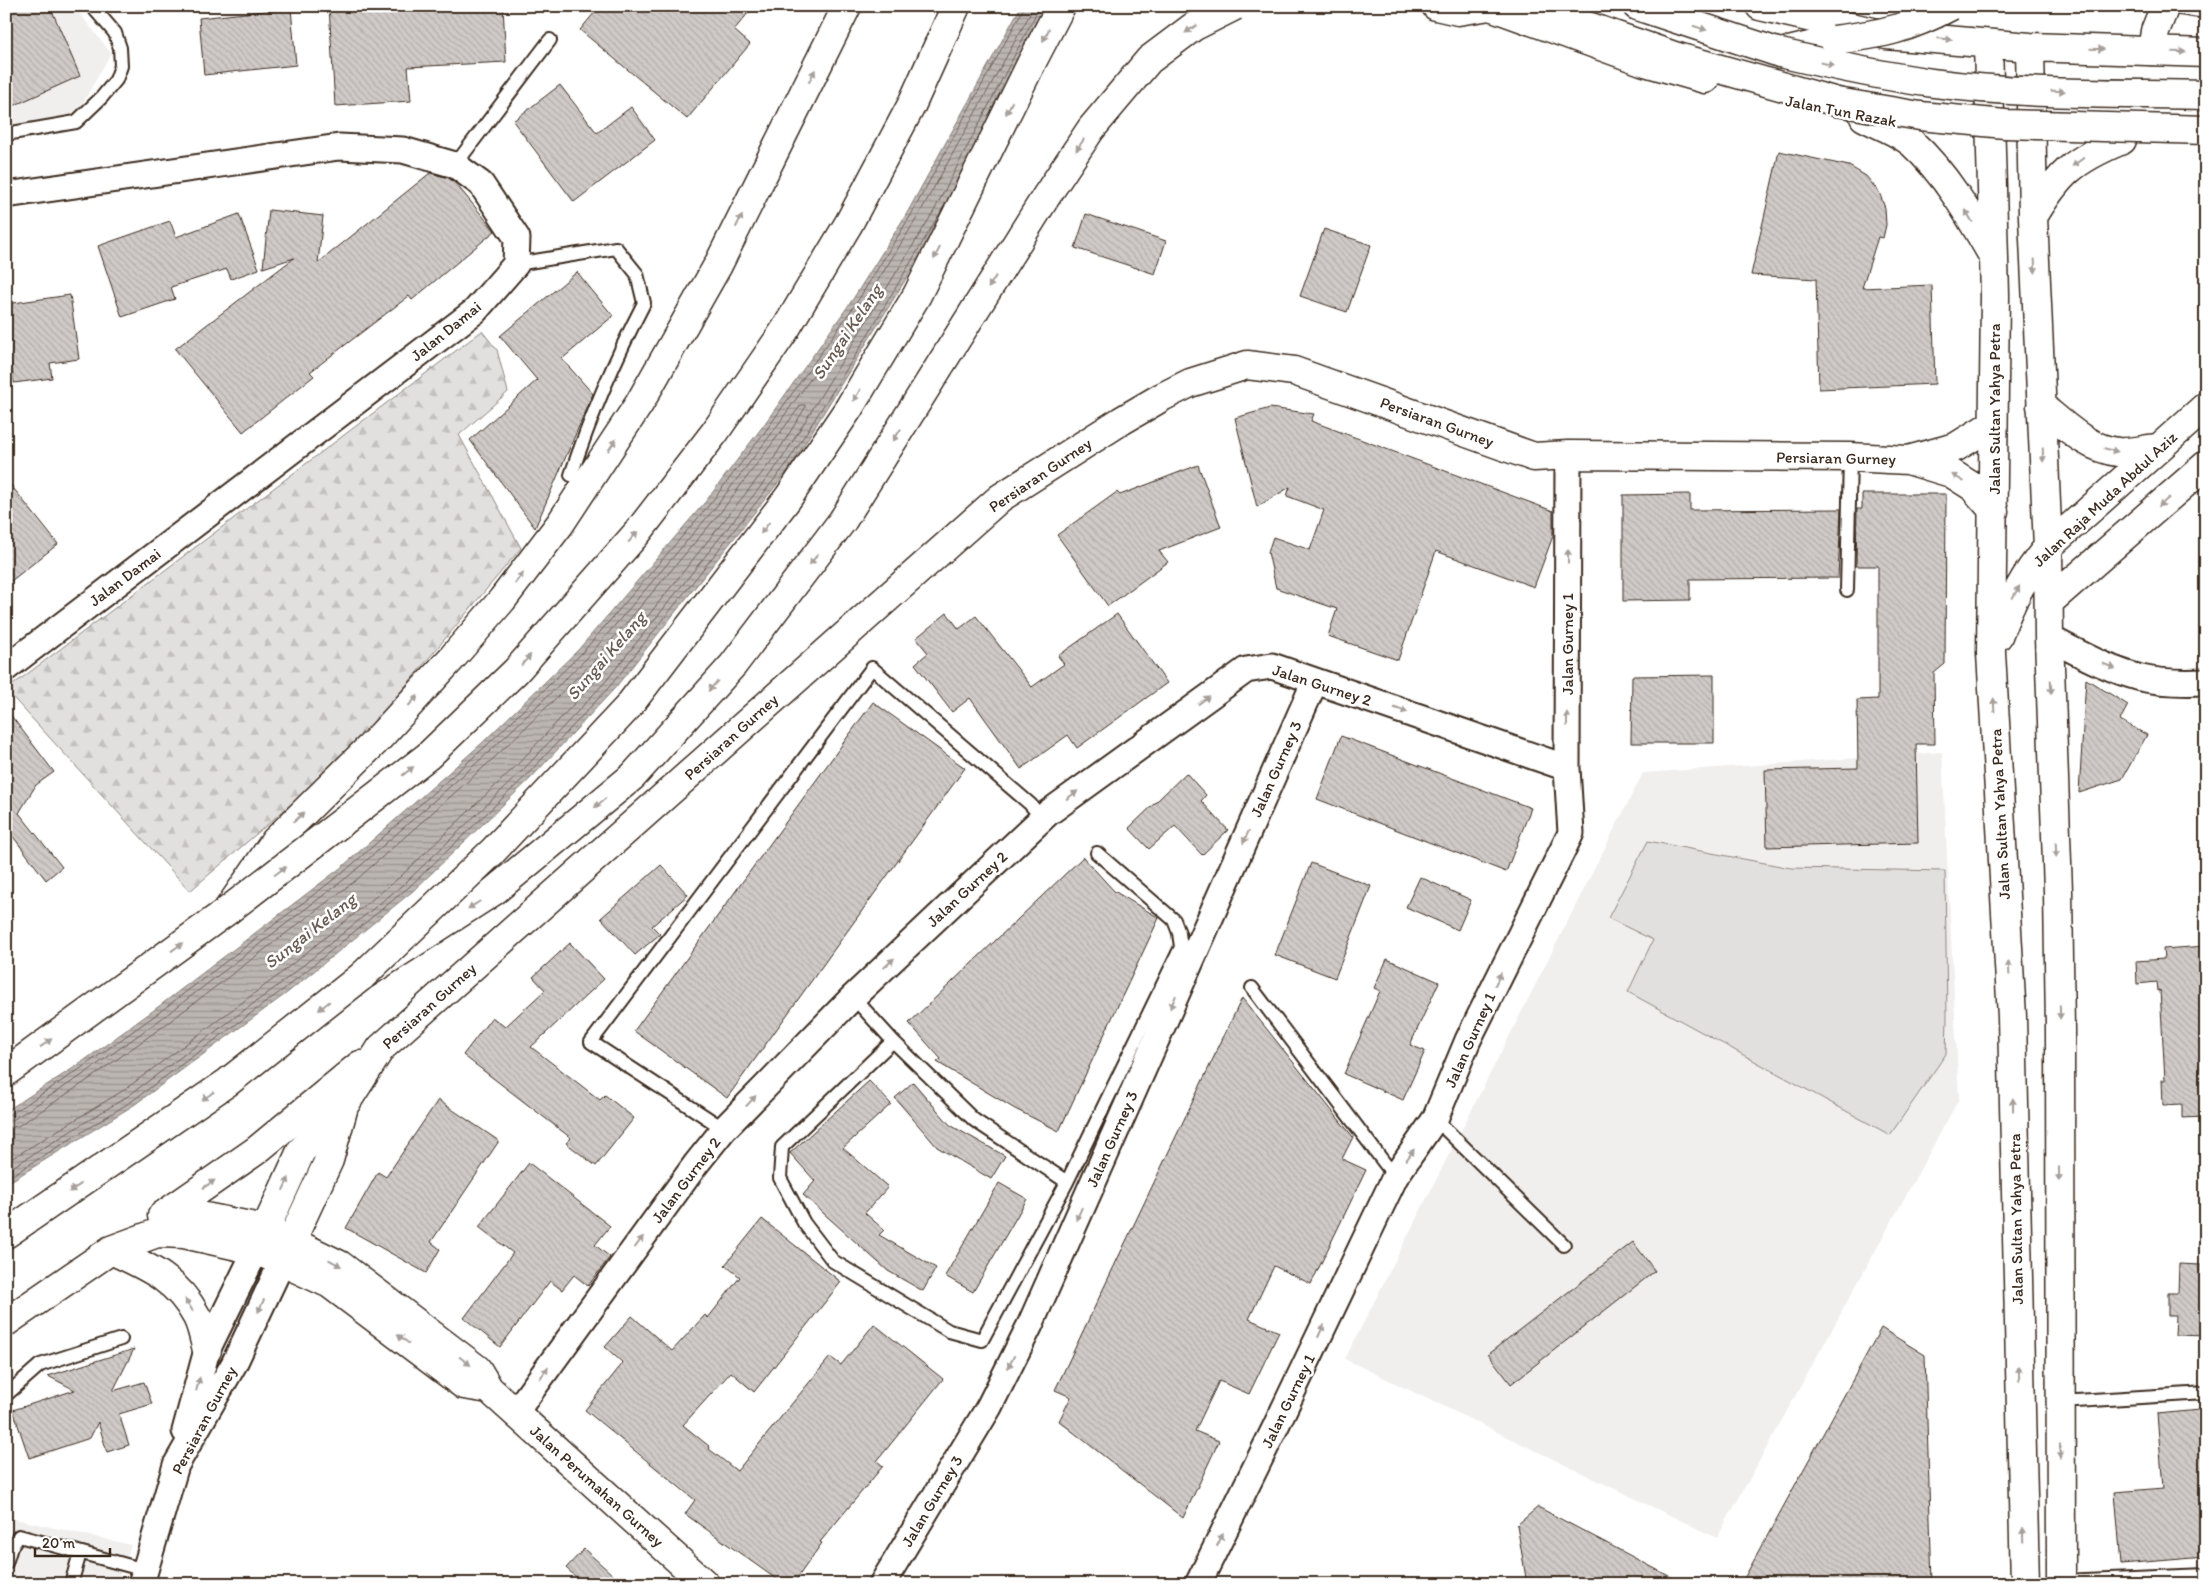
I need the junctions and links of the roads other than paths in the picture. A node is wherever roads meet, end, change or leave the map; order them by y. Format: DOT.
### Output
graph roads {
  1 [pos="92,6"];
  2 [pos="847,6"];
  3 [pos="956,6"];
  4 [pos="1060,6"];
  5 [pos="1235,6"];
  6 [pos="1436,6"];
  7 [pos="1490,6"];
  8 [pos="1530,6"];
  9 [pos="1637,6"];
  10 [pos="1760,6"];
  11 [pos="1951,6"];
  12 [pos="2166,6"];
  13 [pos="2206,12"];
  14 [pos="550,40"];
  15 [pos="1988,44"];
  16 [pos="2030,47"];
  17 [pos="2152,51"];
  18 [pos="1780,53"];
  19 [pos="2206,54"];
  20 [pos="2206,95"];
  21 [pos="1864,117"];
  22 [pos="2206,130"];
  23 [pos="6,134"];
  24 [pos="1990,134"];
  25 [pos="2032,137"];
  26 [pos="2122,140"];
  27 [pos="2206,142"];
  28 [pos="455,165"];
  29 [pos="6,195"];
  30 [pos="2033,217"];
  31 [pos="1994,258"];
  32 [pos="516,264"];
  33 [pos="2041,406"];
  34 [pos="2206,406"];
  35 [pos="1993,424"];
  36 [pos="2158,448"];
  37 [pos="1568,455"];
  38 [pos="1850,458"];
  39 [pos="1908,460"];
  40 [pos="2204,469"];
  41 [pos="571,475"];
  42 [pos="1994,511"];
  43 [pos="2048,547"];
  44 [pos="1847,590"];
  45 [pos="2049,602"];
  46 [pos="2049,638"];
  47 [pos="1991,653"];
  48 [pos="6,668"];
  49 [pos="1316,681"];
  50 [pos="2206,682"];
  51 [pos="1567,768"];
  52 [pos="1042,818"];
  53 [pos="1097,853"];
  54 [pos="227,911"];
  55 [pos="362,976"];
  56 [pos="1252,988"];
  57 [pos="853,997"];
  58 [pos="893,1041"];
  59 [pos="380,1048"];
  60 [pos="6,1072"];
  61 [pos="344,1106"];
  62 [pos="1435,1119"];
  63 [pos="724,1129"];
  64 [pos="1395,1177"];
  65 [pos="1067,1182"];
  66 [pos="6,1234"];
  67 [pos="261,1239"];
  68 [pos="1564,1245"];
  69 [pos="111,1250"];
  70 [pos="287,1252"];
  71 [pos="6,1322"];
  72 [pos="121,1339"];
  73 [pos="207,1350"];
  74 [pos="2206,1393"];
  75 [pos="6,1395"];
  76 [pos="2060,1402"];
  77 [pos="515,1413"];
  78 [pos="176,1465"];
  79 [pos="80,1553"];
  80 [pos="6,1563"];
  81 [pos="2206,1575"];
  82 [pos="143,1577"];
  83 [pos="2061,1582"];
  84 [pos="71,1584"];
  85 [pos="705,1584"];
  86 [pos="882,1584"];
  87 [pos="1198,1584"];
  88 [pos="2025,1584"];
  1 -- 23 [label="lane"];
  54 -- 2 [label="main road, one-way"];
  54 -- 3 [label="main road, one-way, bridge"];
  4 -- 55 [label="main road, one-way, bridge"];
  5 -- 55 [label="main road, one-way, bridge"];
  6 -- 7 [label="main road"];
  7 -- 21 [label="main road, Jalan Tun Razak"];
  8 -- 22 [label="main road, Jalan Tun Razak, bridge"];
  9 -- 18 [label="main road, one-way"];
  10 -- 15 [label="main road, one-way"];
  11 -- 18 [label="main road, bridge"];
  12 -- 13 [label="lane"];
  12 -- 17 [label="main road"];
  14 -- 28 [label="lane"];
  15 -- 16 [label="main road"];
  15 -- 24 [label="main road, Jalan Sultan Yahya Petra"];
  16 -- 17 [label="main road, one-way"];
  16 -- 25 [label="main road"];
  17 -- 19 [label="main road, one-way"];
  18 -- 20 [label="main road, one-way, bridge"];
  21 -- 24 [label="main road, Jalan Tun Razak"];
  31 -- 21 [label="main road, one-way"];
  24 -- 25 [label="main road, Jalan Tun Razak"];
  24 -- 31 [label="main road, Jalan Sultan Yahya Petra"];
  25 -- 26 [label="main road, Jalan Tun Razak"];
  25 -- 30 [label="main road"];
  26 -- 27 [label="main road, Jalan Tun Razak"];
  26 -- 30 [label="main road, one-way"];
  28 -- 29 [label="street"];
  28 -- 32 [label="street"];
  30 -- 33 [label="main road, one-way"];
  31 -- 35 [label="main road, Jalan Sultan Yahya Petra"];
  32 -- 41 [label="lane"];
  32 -- 48 [label="street, Jalan Damai"];
  33 -- 36 [label="main road, one-way"];
  33 -- 43 [label="main road, one-way"];
  34 -- 36 [label="main road, Jalan Raja Muda Abdul Aziz"];
  35 -- 39 [label="main road, Persiaran Gurney"];
  35 -- 42 [label="main road, Jalan Sultan Yahya Petra"];
  36 -- 43 [label="main road, Jalan Raja Muda Abdul Aziz"];
  37 -- 38 [label="main road, Persiaran Gurney"];
  51 -- 37 [label="street, Jalan Gurney 1, one-way"];
  37 -- 59 [label="main road, Persiaran Gurney"];
  38 -- 39 [label="main road, Persiaran Gurney"];
  38 -- 44 [label="lane"];
  42 -- 39 [label="main road, Persiaran Gurney, one-way"];
  40 -- 45 [label="main road, one-way"];
  42 -- 47 [label="main road, Jalan Sultan Yahya Petra"];
  43 -- 45 [label="main road"];
  47 -- 43 [label="main road, Jalan Raja Muda Abdul Aziz, one-way"];
  45 -- 46 [label="main road"];
  46 -- 50 [label="street, one-way"];
  46 -- 76 [label="main road, one-way"];
  88 -- 47 [label="main road, Jalan Sultan Yahya Petra, one-way"];
  49 -- 51 [label="street, Jalan Gurney 2, one-way"];
  52 -- 49 [label="street, Jalan Gurney 2, one-way"];
  49 -- 86 [label="street, Jalan Gurney 3, one-way"];
  62 -- 51 [label="street, Jalan Gurney 1, one-way"];
  57 -- 52 [label="street, Jalan Gurney 2, one-way"];
  52 -- 63 [label="lane"];
  53 -- 65 [label="lane"];
  60 -- 54 [label="main road, one-way"];
  55 -- 66 [label="main road, one-way"];
  56 -- 64 [label="lane"];
  57 -- 58 [label="lane"];
  63 -- 57 [label="street, Jalan Gurney 2, one-way"];
  58 -- 65 [label="lane"];
  58 -- 65 [label="lane"];
  59 -- 61 [label="main road, Persiaran Gurney"];
  69 -- 59 [label="main road, one-way"];
  67 -- 61 [label="main road, one-way"];
  61 -- 70 [label="main road"];
  64 -- 62 [label="street, Jalan Gurney 1, one-way"];
  62 -- 68 [label="lane"];
  77 -- 63 [label="street, Jalan Gurney 2, one-way"];
  87 -- 64 [label="street, Jalan Gurney 1, one-way"];
  67 -- 69 [label="main road, Jalan Perumahan Gurney"];
  67 -- 70 [label="main road, Jalan Perumahan Gurney"];
  67 -- 73 [label="street, Persiaran Gurney"];
  69 -- 71 [label="main road"];
  73 -- 69 [label="main road, one-way"];
  70 -- 77 [label="main road, Jalan Perumahan Gurney"];
  70 -- 78 [label="street, Persiaran Gurney, one-way"];
  72 -- 75 [label="lane"];
  78 -- 73 [label="street, Persiaran Gurney, one-way"];
  74 -- 76 [label="lane"];
  76 -- 83 [label="main road, one-way"];
  77 -- 85 [label="main road, Jalan Perumahan Gurney"];
  78 -- 82 [label="street, Persiaran Gurney"];
  79 -- 80 [label="lane"];
  79 -- 82 [label="lane"];
  79 -- 84 [label="lane"];
  81 -- 83 [label="lane"];
}
